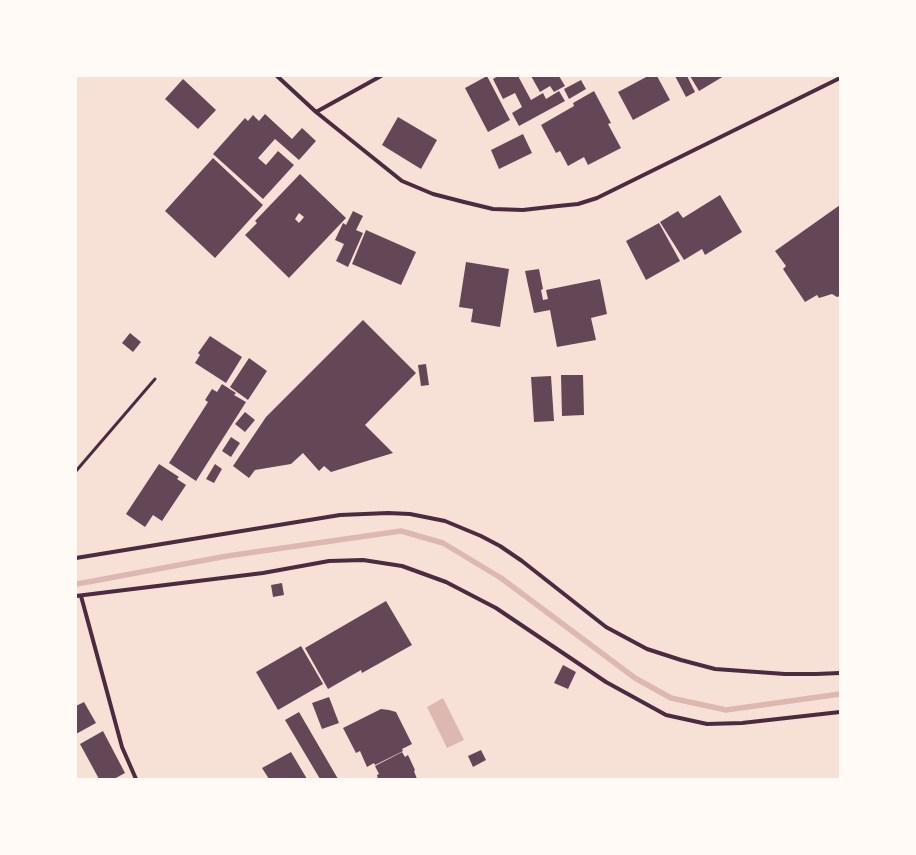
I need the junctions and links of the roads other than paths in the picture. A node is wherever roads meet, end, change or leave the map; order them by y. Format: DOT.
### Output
graph roads {
  1 [pos="277,76"];
  2 [pos="381,76"];
  3 [pos="840,78"];
  4 [pos="316,112"];
  5 [pos="155,379"];
  6 [pos="76,471"];
  7 [pos="76,558"];
  8 [pos="78,596"];
  9 [pos="840,673"];
  10 [pos="840,712"];
  11 [pos="136,779"];
  1 -- 4 [label="street"];
  2 -- 4 [label="street"];
  3 -- 4 [label="street"];
  5 -- 6 [label="lane"];
  7 -- 9 [label="street"];
  8 -- 10 [label="street"];
  8 -- 11 [label="street"];
}
